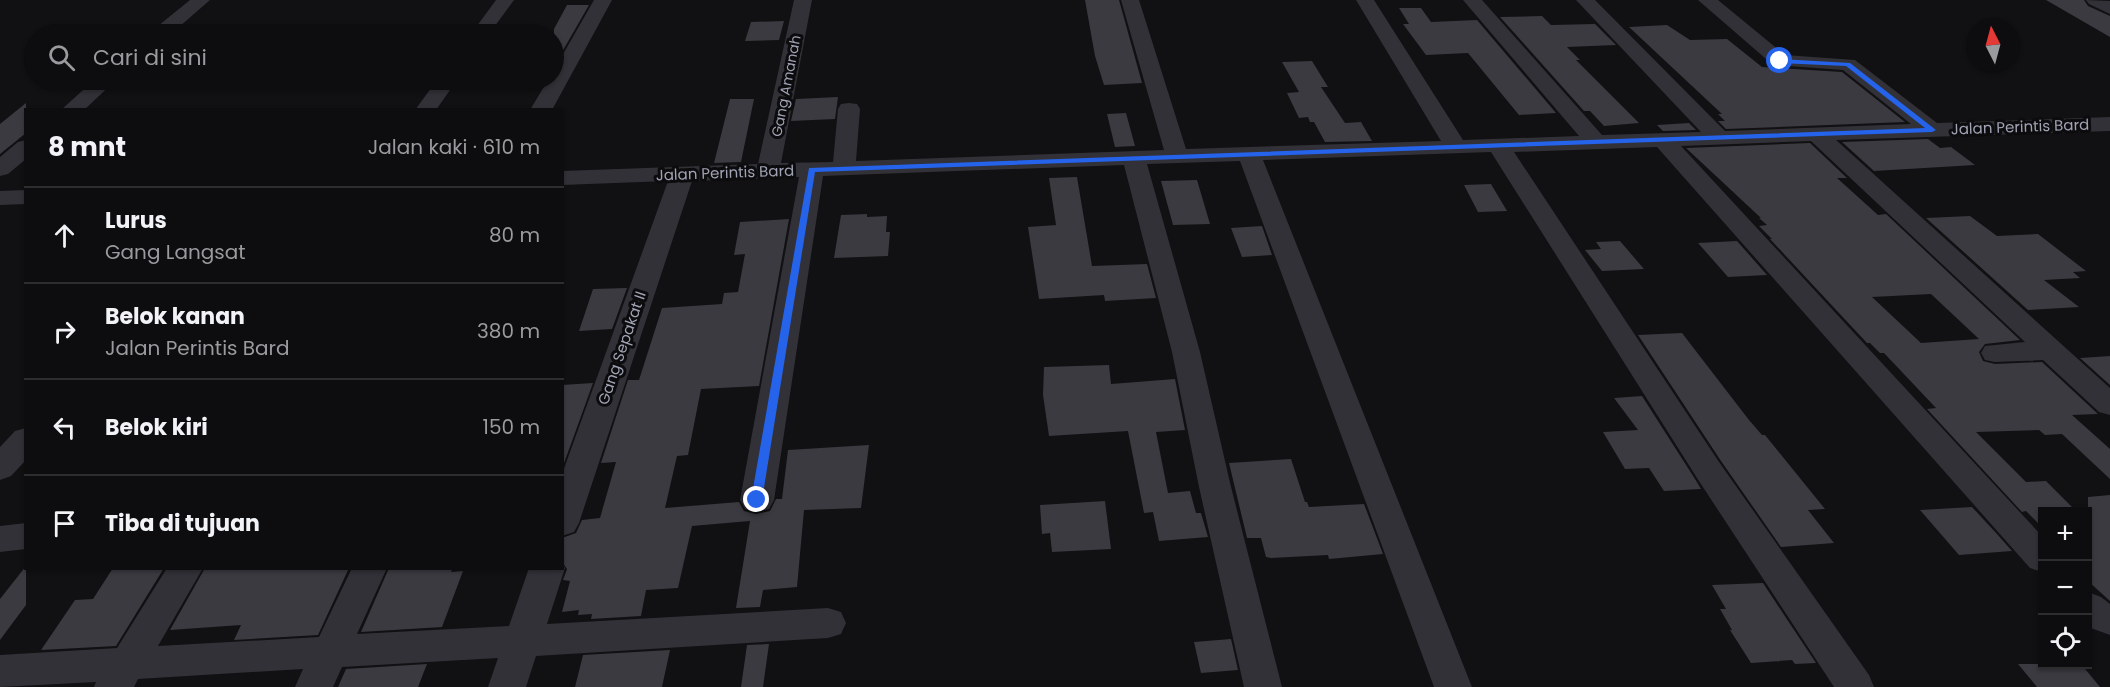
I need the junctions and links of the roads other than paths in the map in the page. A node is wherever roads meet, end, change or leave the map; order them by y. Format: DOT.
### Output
graph roads {
  1 [pos="201,0"];
  2 [pos="505,0"];
  3 [pos="603,0"];
  4 [pos="803,0"];
  5 [pos="1130,0"];
  6 [pos="1365,0"];
  7 [pos="1472,0"];
  8 [pos="1585,0"];
  9 [pos="1707,0"];
  10 [pos="2095,0"];
  11 [pos="2110,8"];
  12 [pos="172,24"];
  13 [pos="487,24"];
  14 [pos="564,69"];
  15 [pos="94,90"];
  16 [pos="440,90"];
  17 [pos="552,90"];
  18 [pos="72,108"];
  19 [pos="426,108"];
  20 [pos="542,108"];
  21 [pos="849,109"];
  22 [pos="2110,124"];
  23 [pos="1932,130"];
  24 [pos="1816,134"];
  25 [pos="1720,138"];
  26 [pos="1663,140"];
  27 [pos="1596,142"];
  28 [pos="1498,146"];
  29 [pos="1456,147"];
  30 [pos="24,149"];
  31 [pos="1249,154"];
  32 [pos="1177,157"];
  33 [pos="1134,158"];
  34 [pos="844,168"];
  35 [pos="0,169"];
  36 [pos="812,170"];
  37 [pos="768,171"];
  38 [pos="682,174"];
  39 [pos="564,178"];
  40 [pos="24,197"];
  41 [pos="0,198"];
  42 [pos="2052,350"];
  43 [pos="1995,353"];
  44 [pos="2110,405"];
  45 [pos="24,441"];
  46 [pos="0,468"];
  47 [pos="757,500"];
  48 [pos="564,517"];
  49 [pos="2038,552"];
  50 [pos="185,570"];
  51 [pos="369,570"];
  52 [pos="546,570"];
  53 [pos="2092,611"];
  54 [pos="2110,620"];
  55 [pos="828,622"];
  56 [pos="522,640"];
  57 [pos="330,651"];
  58 [pos="0,671"];
  59 [pos="120,675"];
  60 [pos="314,687"];
  61 [pos="507,687"];
  62 [pos="1263,687"];
  63 [pos="1453,687"];
  64 [pos="1855,687"];
  1 -- 12 [label="street"];
  2 -- 13 [label="street"];
  3 -- 14 [label="street"];
  4 -- 37 [label="street, Gang Amanah"];
  5 -- 32 [label="street"];
  6 -- 29 [label="street"];
  7 -- 27 [label="street"];
  8 -- 25 [label="street"];
  9 -- 23 [label="street"];
  10 -- 11 [label="street"];
  15 -- 18 [label="street"];
  16 -- 19 [label="street"];
  17 -- 20 [label="street"];
  21 -- 34 [label="street"];
  22 -- 23 [label="street, Jalan Perintis Bard"];
  23 -- 24 [label="street, Jalan Perintis Bard"];
  24 -- 25 [label="street, Jalan Perintis Bard"];
  24 -- 42 [label="street"];
  25 -- 26 [label="street, Jalan Perintis Bard"];
  26 -- 27 [label="street, Jalan Perintis Bard"];
  26 -- 49 [label="street"];
  27 -- 28 [label="street, Jalan Perintis Bard"];
  28 -- 29 [label="street, Jalan Perintis Bard"];
  28 -- 64 [label="street"];
  29 -- 31 [label="street, Jalan Perintis Bard"];
  30 -- 35 [label="street"];
  31 -- 32 [label="street, Jalan Perintis Bard"];
  31 -- 63 [label="street"];
  32 -- 33 [label="street, Jalan Perintis Bard"];
  33 -- 34 [label="street, Jalan Perintis Bard"];
  33 -- 62 [label="street"];
  34 -- 36 [label="street, Jalan Perintis Bard"];
  36 -- 37 [label="street, Jalan Perintis Bard"];
  36 -- 47 [label="street"];
  37 -- 38 [label="street, Jalan Perintis Bard"];
  38 -- 39 [label="street, Jalan Perintis Bard"];
  38 -- 48 [label="street, Gang Sepakat II"];
  40 -- 41 [label="street"];
  42 -- 43 [label="street"];
  42 -- 44 [label="street"];
  45 -- 46 [label="street"];
  50 -- 59 [label="street"];
  51 -- 57 [label="street"];
  52 -- 56 [label="street"];
  53 -- 54 [label="street"];
  55 -- 56 [label="street"];
  56 -- 57 [label="street"];
  56 -- 61 [label="street"];
  57 -- 59 [label="street"];
  57 -- 60 [label="street"];
  58 -- 59 [label="street"];
}
